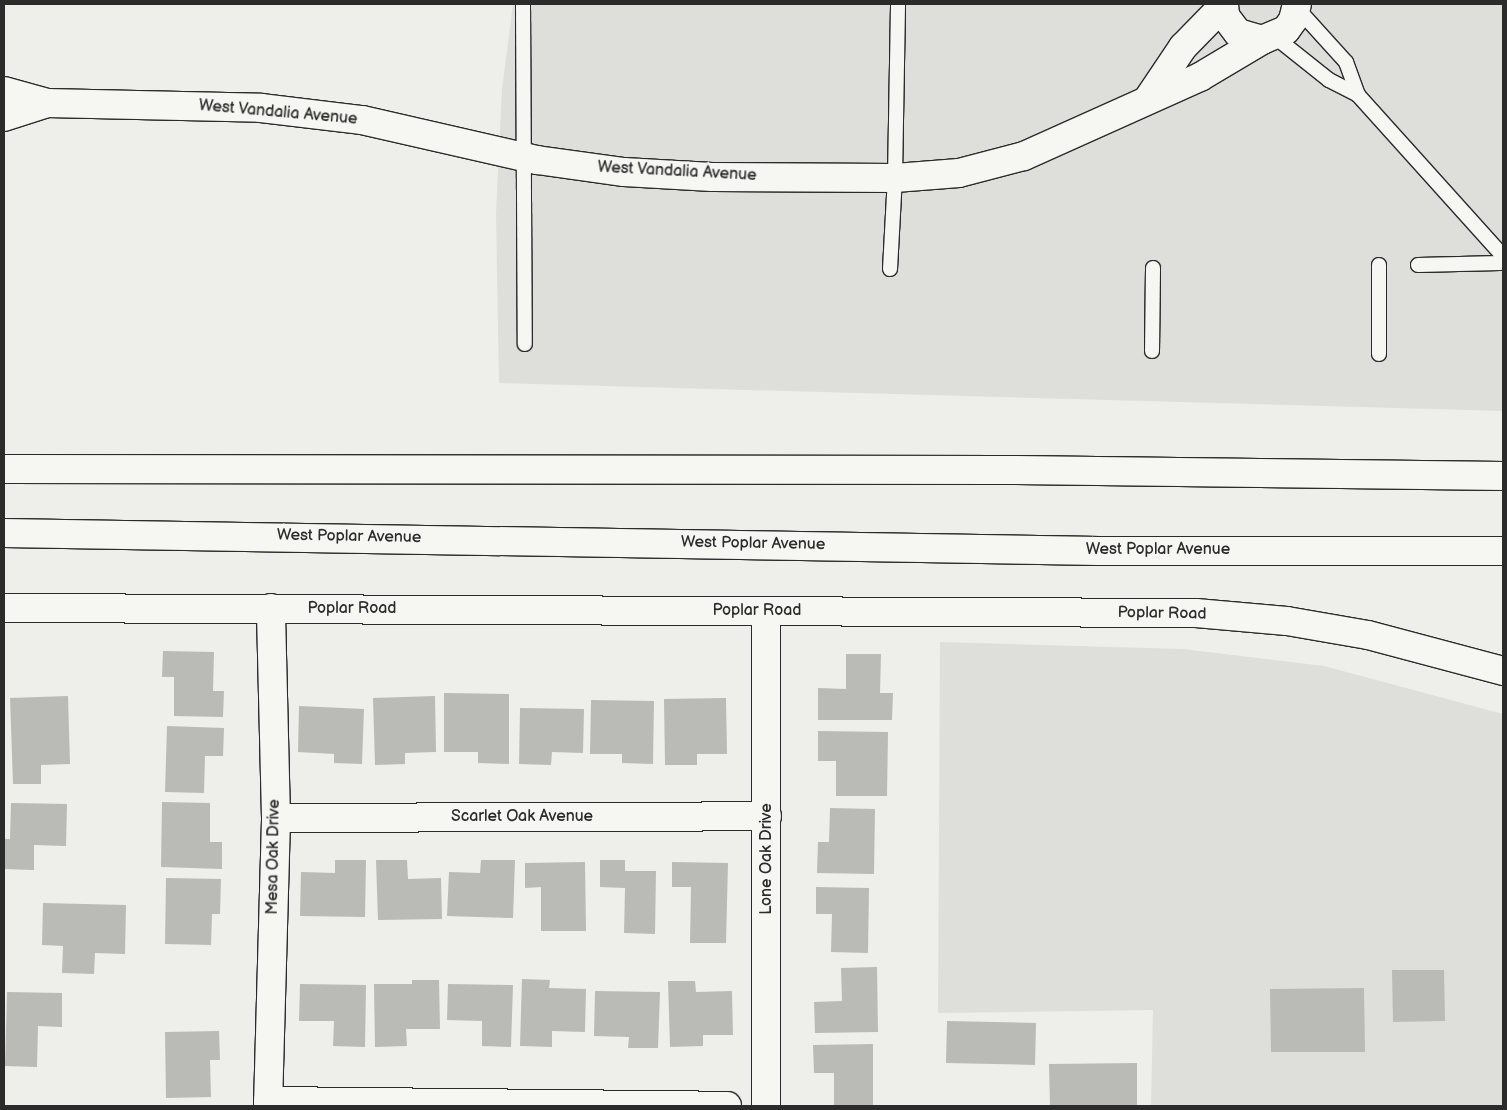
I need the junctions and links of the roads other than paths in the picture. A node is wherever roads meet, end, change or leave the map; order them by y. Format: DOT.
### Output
graph roads {
  1 [pos="523,4"];
  2 [pos="898,4"];
  3 [pos="1224,5"];
  4 [pos="1297,6"];
  5 [pos="1269,39"];
  6 [pos="4,91"];
  7 [pos="1358,95"];
  8 [pos="1148,99"];
  9 [pos="47,103"];
  10 [pos="4,117"];
  11 [pos="523,156"];
  12 [pos="895,178"];
  13 [pos="1503,257"];
  14 [pos="1378,265"];
  15 [pos="1418,265"];
  16 [pos="1153,268"];
  17 [pos="890,269"];
  18 [pos="526,344"];
  19 [pos="1152,352"];
  20 [pos="1379,354"];
  21 [pos="4,469"];
  22 [pos="1503,476"];
  23 [pos="4,533"];
  24 [pos="1503,551"];
  25 [pos="4,608"];
  26 [pos="271,608"];
  27 [pos="766,612"];
  28 [pos="1503,670"];
  29 [pos="767,816"];
  30 [pos="276,818"];
  31 [pos="268,1104"];
  32 [pos="727,1106"];
  33 [pos="766,1106"];
  1 -- 11 [label="lane"];
  2 -- 12 [label="lane"];
  3 -- 5 [label="street"];
  3 -- 8 [label="street"];
  4 -- 5 [label="street, West Vandalia Avenue"];
  4 -- 7 [label="lane"];
  5 -- 7 [label="lane"];
  5 -- 8 [label="street, West Vandalia Avenue"];
  6 -- 9 [label="street, West Vandalia Avenue"];
  7 -- 13 [label="lane"];
  8 -- 12 [label="street, West Vandalia Avenue"];
  9 -- 10 [label="street, West Vandalia Avenue"];
  9 -- 11 [label="street, West Vandalia Avenue"];
  11 -- 12 [label="street, West Vandalia Avenue"];
  11 -- 18 [label="lane"];
  12 -- 17 [label="lane"];
  13 -- 15 [label="lane"];
  14 -- 20 [label="lane"];
  16 -- 19 [label="lane"];
  21 -- 22 [label="street"];
  23 -- 24 [label="street, West Poplar Avenue"];
  25 -- 26 [label="street, Poplar Road"];
  26 -- 27 [label="street, Poplar Road"];
  26 -- 30 [label="street, Mesa Oak Drive"];
  27 -- 28 [label="street, Poplar Road"];
  27 -- 29 [label="street, Lone Oak Drive"];
  29 -- 30 [label="street, Scarlet Oak Avenue"];
  29 -- 33 [label="street, Lone Oak Drive"];
  30 -- 31 [label="street, Mesa Oak Drive"];
  31 -- 32 [label="street"];
}
